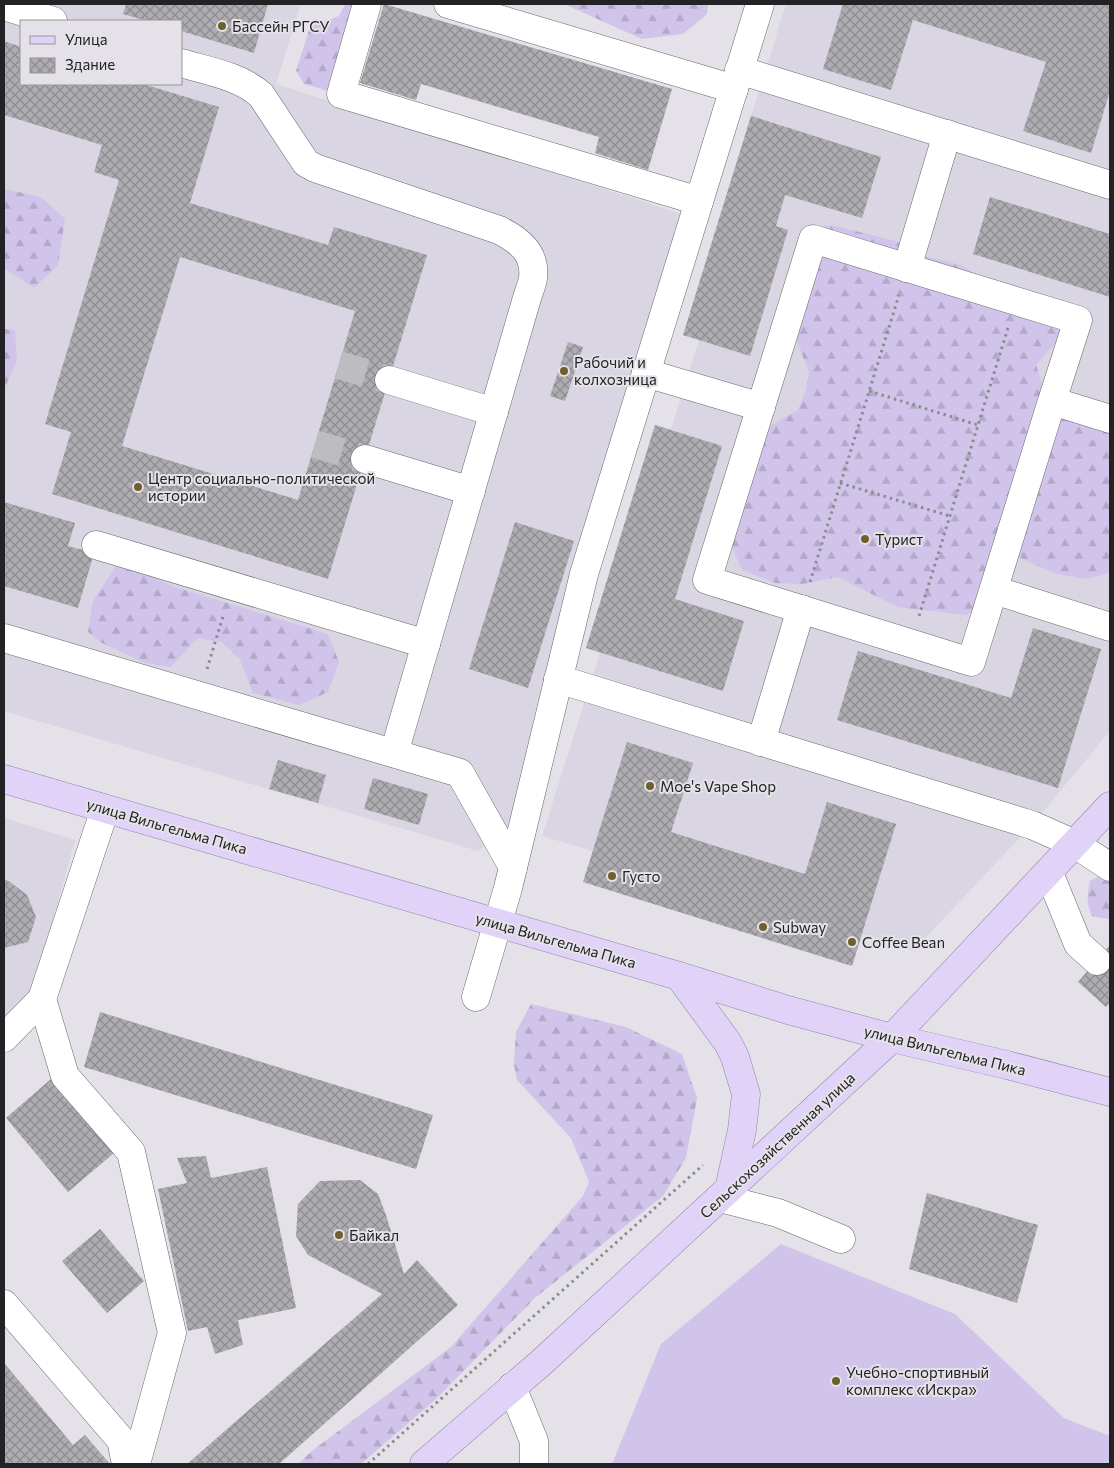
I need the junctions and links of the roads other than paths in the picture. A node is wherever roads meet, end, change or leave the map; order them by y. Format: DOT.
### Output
graph roads {
  1 [pos="367,4"];
  2 [pos="448,4"];
  3 [pos="760,4"];
  4 [pos="4,6"];
  5 [pos="50,20"];
  6 [pos="182,63"];
  7 [pos="736,79"];
  8 [pos="947,134"];
  9 [pos="1110,185"];
  10 [pos="699,201"];
  11 [pos="907,268"];
  12 [pos="646,373"];
  13 [pos="389,380"];
  14 [pos="1052,401"];
  15 [pos="761,407"];
  16 [pos="494,412"];
  17 [pos="1110,419"];
  18 [pos="365,459"];
  19 [pos="471,491"];
  20 [pos="96,545"];
  21 [pos="994,590"];
  22 [pos="801,609"];
  23 [pos="1110,627"];
  24 [pos="4,638"];
  25 [pos="426,644"];
  26 [pos="558,679"];
  27 [pos="761,742"];
  28 [pos="394,753"];
  29 [pos="4,779"];
  30 [pos="1110,806"];
  31 [pos="105,809"];
  32 [pos="1075,844"];
  33 [pos="513,867"];
  34 [pos="1110,867"];
  35 [pos="1049,873"];
  36 [pos="498,922"];
  37 [pos="1097,961"];
  38 [pos="679,976"];
  39 [pos="476,996"];
  40 [pos="42,999"];
  41 [pos="4,1038"];
  42 [pos="892,1038"];
  43 [pos="1110,1092"];
  44 [pos="724,1193"];
  45 [pos="841,1239"];
  46 [pos="4,1304"];
  47 [pos="512,1387"];
  48 [pos="126,1464"];
  49 [pos="136,1464"];
  50 [pos="424,1464"];
  51 [pos="534,1464"];
  1 -- 10 [label="lane"];
  2 -- 7 [label="lane"];
  3 -- 7 [label="lane"];
  4 -- 5 [label="lane"];
  6 -- 16 [label="lane"];
  7 -- 8 [label="lane"];
  7 -- 10 [label="lane"];
  8 -- 9 [label="lane"];
  8 -- 11 [label="lane"];
  10 -- 12 [label="lane"];
  11 -- 14 [label="lane"];
  11 -- 15 [label="lane"];
  12 -- 15 [label="lane"];
  12 -- 26 [label="lane"];
  13 -- 16 [label="lane"];
  14 -- 17 [label="lane"];
  14 -- 21 [label="lane"];
  15 -- 22 [label="lane"];
  16 -- 19 [label="lane"];
  18 -- 19 [label="lane"];
  19 -- 25 [label="lane"];
  20 -- 25 [label="lane"];
  21 -- 22 [label="lane"];
  21 -- 23 [label="lane"];
  22 -- 27 [label="lane"];
  24 -- 28 [label="lane"];
  25 -- 28 [label="lane"];
  26 -- 27 [label="lane"];
  26 -- 33 [label="lane"];
  27 -- 32 [label="lane"];
  28 -- 33 [label="lane"];
  29 -- 31 [label="main road, улица Вильгельма Пика"];
  30 -- 32 [label="main road, Сельскохозяйственная улица"];
  31 -- 36 [label="main road, улица Вильгельма Пика"];
  31 -- 40 [label="lane"];
  32 -- 34 [label="lane"];
  32 -- 35 [label="main road, Сельскохозяйственная улица"];
  33 -- 36 [label="lane"];
  35 -- 37 [label="lane"];
  35 -- 42 [label="main road, Сельскохозяйственная улица"];
  36 -- 38 [label="main road, улица Вильгельма Пика"];
  36 -- 39 [label="lane"];
  38 -- 42 [label="main road, улица Вильгельма Пика"];
  38 -- 44 [label="main road"];
  40 -- 41 [label="lane"];
  40 -- 49 [label="lane"];
  42 -- 43 [label="main road, улица Вильгельма Пика"];
  42 -- 44 [label="main road, Сельскохозяйственная улица"];
  44 -- 45 [label="lane"];
  44 -- 47 [label="main road, Сельскохозяйственная улица"];
  46 -- 48 [label="lane"];
  47 -- 50 [label="main road, Сельскохозяйственная улица"];
  47 -- 51 [label="lane"];
}
